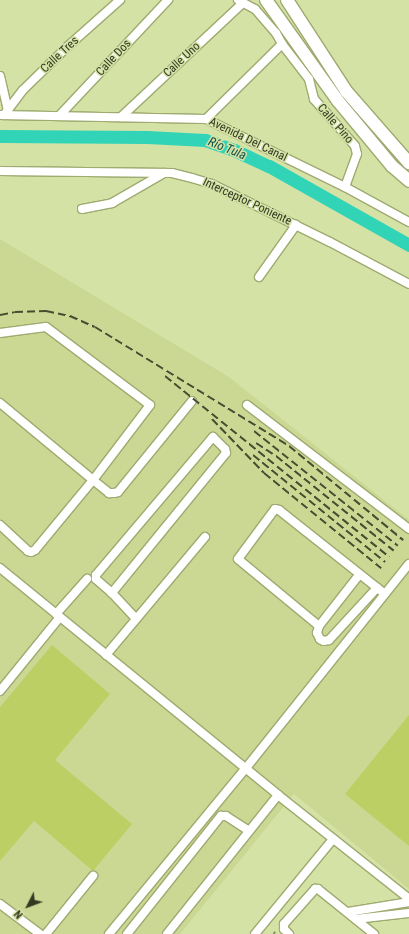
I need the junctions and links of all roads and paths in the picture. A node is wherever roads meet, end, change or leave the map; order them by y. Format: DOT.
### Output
graph roads {
  1 [pos="120,0"];
  2 [pos="156,0"];
  3 [pos="168,0"];
  4 [pos="266,0"];
  5 [pos="287,0"];
  6 [pos="241,1"];
  7 [pos="162,6"];
  8 [pos="282,44"];
  9 [pos="0,76"];
  10 [pos="4,113"];
  11 [pos="60,115"];
  12 [pos="121,118"];
  13 [pos="206,119"];
  14 [pos="409,163"];
  15 [pos="0,171"];
  16 [pos="165,173"];
  17 [pos="409,182"];
  18 [pos="345,187"];
  19 [pos="82,209"];
  20 [pos="409,222"];
  21 [pos="296,225"];
  22 [pos="259,277"];
  23 [pos="409,284"];
  24 [pos="0,333"];
  25 [pos="192,401"];
  26 [pos="0,403"];
  27 [pos="247,405"];
  28 [pos="93,480"];
  29 [pos="0,525"];
  30 [pos="409,529"];
  31 [pos="205,537"];
  32 [pos="409,564"];
  33 [pos="0,568"];
  34 [pos="359,575"];
  35 [pos="86,579"];
  36 [pos="377,588"];
  37 [pos="112,593"];
  38 [pos="385,594"];
  39 [pos="58,616"];
  40 [pos="136,619"];
  41 [pos="319,626"];
  42 [pos="106,655"];
  43 [pos="0,690"];
  44 [pos="246,768"];
  45 [pos="278,795"];
  46 [pos="249,831"];
  47 [pos="333,839"];
  48 [pos="93,876"];
  49 [pos="409,899"];
  50 [pos="409,902"];
  51 [pos="0,904"];
  52 [pos="348,912"];
  53 [pos="409,912"];
  54 [pos="356,919"];
  55 [pos="40,934"];
  56 [pos="46,934"];
  57 [pos="109,934"];
  58 [pos="127,934"];
  59 [pos="167,934"];
  60 [pos="255,934"];
  61 [pos="289,934"];
  62 [pos="374,934"];
  1 -- 10 [label="street, Calle Tres"];
  2 -- 7 [label="street"];
  3 -- 7 [label="street, Calle Dos"];
  4 -- 17 [label="highway"];
  5 -- 14 [label="highway"];
  6 -- 8 [label="street, Calle Pino"];
  6 -- 12 [label="street, Calle Uno"];
  7 -- 11 [label="street, Calle Dos"];
  8 -- 13 [label="street"];
  8 -- 18 [label="street, Calle Pino"];
  9 -- 10 [label="street"];
  10 -- 11 [label="street, Avenida Del Canal"];
  11 -- 12 [label="street, Avenida Del Canal"];
  12 -- 13 [label="street, Avenida Del Canal"];
  13 -- 18 [label="street, Avenida Del Canal"];
  15 -- 16 [label="street, Interceptor Poniente"];
  16 -- 19 [label="street"];
  16 -- 21 [label="street, Interceptor Poniente"];
  18 -- 20 [label="street, Avenida Del Canal"];
  21 -- 22 [label="street"];
  21 -- 23 [label="street, Interceptor Poniente"];
  24 -- 28 [label="street"];
  25 -- 28 [label="street"];
  26 -- 28 [label="street"];
  27 -- 30 [label="street"];
  28 -- 29 [label="street"];
  31 -- 40 [label="street"];
  32 -- 38 [label="street"];
  33 -- 39 [label="street"];
  34 -- 36 [label="street"];
  34 -- 41 [label="street"];
  34 -- 41 [label="street"];
  35 -- 39 [label="street"];
  36 -- 38 [label="street"];
  36 -- 41 [label="street"];
  37 -- 37 [label="street"];
  37 -- 40 [label="street"];
  38 -- 44 [label="street"];
  39 -- 42 [label="street"];
  39 -- 43 [label="street"];
  40 -- 42 [label="street"];
  42 -- 44 [label="street"];
  44 -- 45 [label="street"];
  44 -- 57 [label="street"];
  45 -- 46 [label="street"];
  45 -- 47 [label="street"];
  46 -- 58 [label="street"];
  46 -- 59 [label="street"];
  47 -- 49 [label="street"];
  47 -- 60 [label="street"];
  48 -- 56 [label="street"];
  50 -- 52 [label="street"];
  51 -- 55 [label="street"];
  52 -- 54 [label="street"];
  52 -- 61 [label="street"];
  53 -- 54 [label="street"];
  54 -- 62 [label="street"];
}
